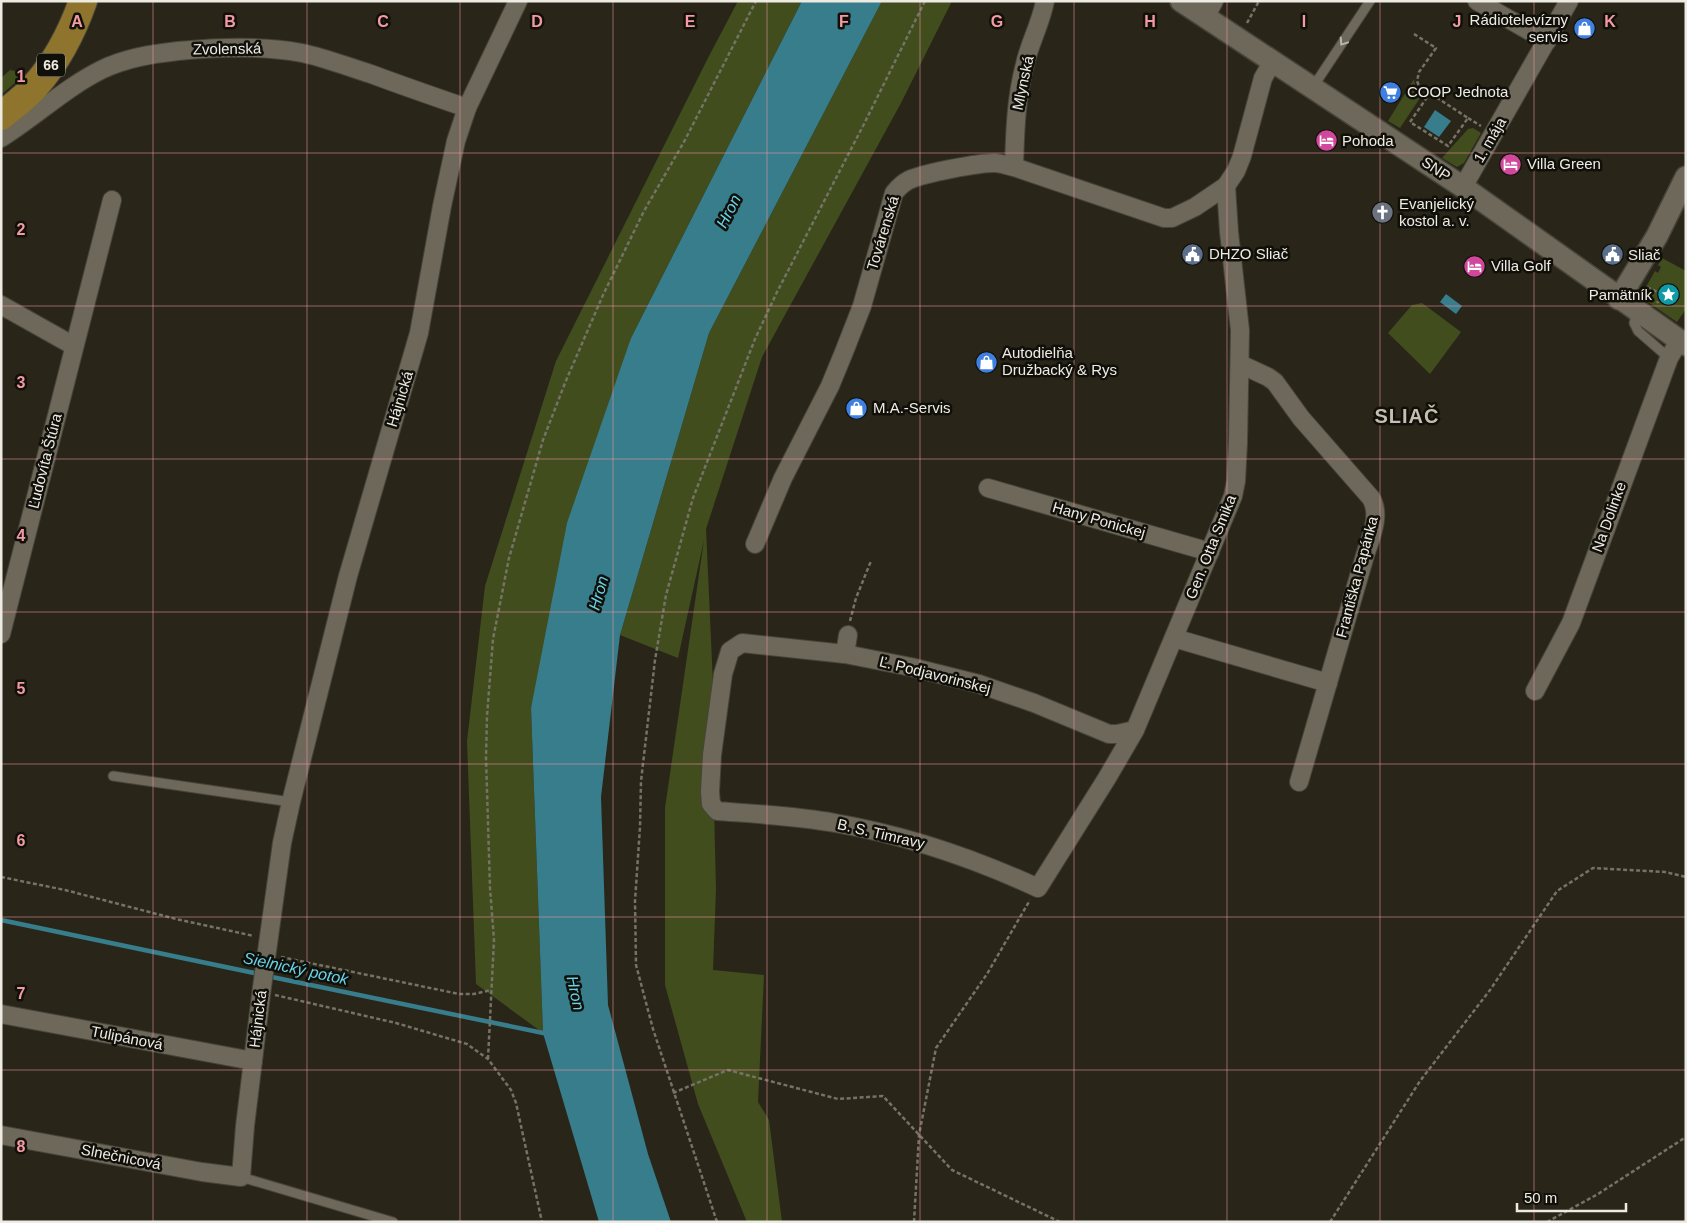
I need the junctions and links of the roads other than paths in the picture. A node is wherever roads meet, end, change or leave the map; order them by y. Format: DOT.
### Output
graph roads {
  1 [pos="83,1"];
  2 [pos="518,1"];
  3 [pos="1045,1"];
  4 [pos="1181,1"];
  5 [pos="1370,1"];
  6 [pos="1478,1"];
  7 [pos="1569,1"];
  8 [pos="1210,9"];
  9 [pos="1547,41"];
  10 [pos="1273,61"];
  11 [pos="1313,87"];
  12 [pos="468,108"];
  13 [pos="1,116"];
  14 [pos="1,138"];
  15 [pos="1014,167"];
  16 [pos="1686,178"];
  17 [pos="1226,186"];
  18 [pos="1463,187"];
  19 [pos="112,200"];
  20 [pos="1620,299"];
  21 [pos="1,305"];
  22 [pos="74,346"];
  23 [pos="1678,348"];
  24 [pos="1240,364"];
  25 [pos="988,488"];
  26 [pos="755,544"];
  27 [pos="1210,552"];
  28 [pos="1,634"];
  29 [pos="848,634"];
  30 [pos="1174,638"];
  31 [pos="845,654"];
  32 [pos="1328,683"];
  33 [pos="1535,691"];
  34 [pos="1135,730"];
  35 [pos="113,776"];
  36 [pos="1299,782"];
  37 [pos="291,802"];
  38 [pos="718,811"];
  39 [pos="1038,888"];
  40 [pos="1,1014"];
  41 [pos="253,1061"];
  42 [pos="1,1135"];
  43 [pos="241,1177"];
  44 [pos="393,1222"];
  1 -- 13 [label="main road, 66"];
  2 -- 12 [label="street, Hájnická"];
  3 -- 15 [label="street, Mlynská"];
  4 -- 8 [label="street, SNP"];
  5 -- 11 [label="lane, one-way"];
  6 -- 9 [label="street"];
  7 -- 9 [label="street, 1. mája"];
  8 -- 10 [label="street, SNP"];
  9 -- 18 [label="street, 1. mája"];
  10 -- 11 [label="street, SNP"];
  10 -- 17 [label="street, Továrenská"];
  11 -- 18 [label="street, SNP"];
  12 -- 14 [label="street, Zvolenská"];
  12 -- 37 [label="street, Hájnická"];
  15 -- 17 [label="street, Továrenská"];
  15 -- 26 [label="street, Továrenská"];
  16 -- 20 [label="street"];
  17 -- 24 [label="street"];
  18 -- 20 [label="street, SNP"];
  19 -- 22 [label="street, Ľudovíta Štúra"];
  20 -- 23 [label="street, SNP"];
  21 -- 22 [label="street"];
  22 -- 28 [label="street, Ľudovíta Štúra"];
  23 -- 33 [label="street, Na Dolinke"];
  24 -- 27 [label="street, Gen. Otta Smika"];
  24 -- 32 [label="street, Františka Papánka"];
  25 -- 27 [label="street, Hany Ponickej"];
  27 -- 30 [label="street, Gen. Otta Smika"];
  29 -- 31 [label="street"];
  30 -- 32 [label="street"];
  30 -- 34 [label="street, Gen. Otta Smika"];
  31 -- 34 [label="street, Ľ. Podjavorinskej"];
  31 -- 38 [label="street, Ľ. Podjavorinskej"];
  32 -- 36 [label="street, Františka Papánka"];
  34 -- 39 [label="street, Gen. Otta Smika"];
  35 -- 37 [label="lane"];
  37 -- 41 [label="street, Hájnická"];
  38 -- 39 [label="street, B. S. Timravy"];
  40 -- 41 [label="street, Tulipánová"];
  41 -- 43 [label="street, Hájnická"];
  42 -- 43 [label="street, Slnečnicová"];
  43 -- 44 [label="lane"];
}
